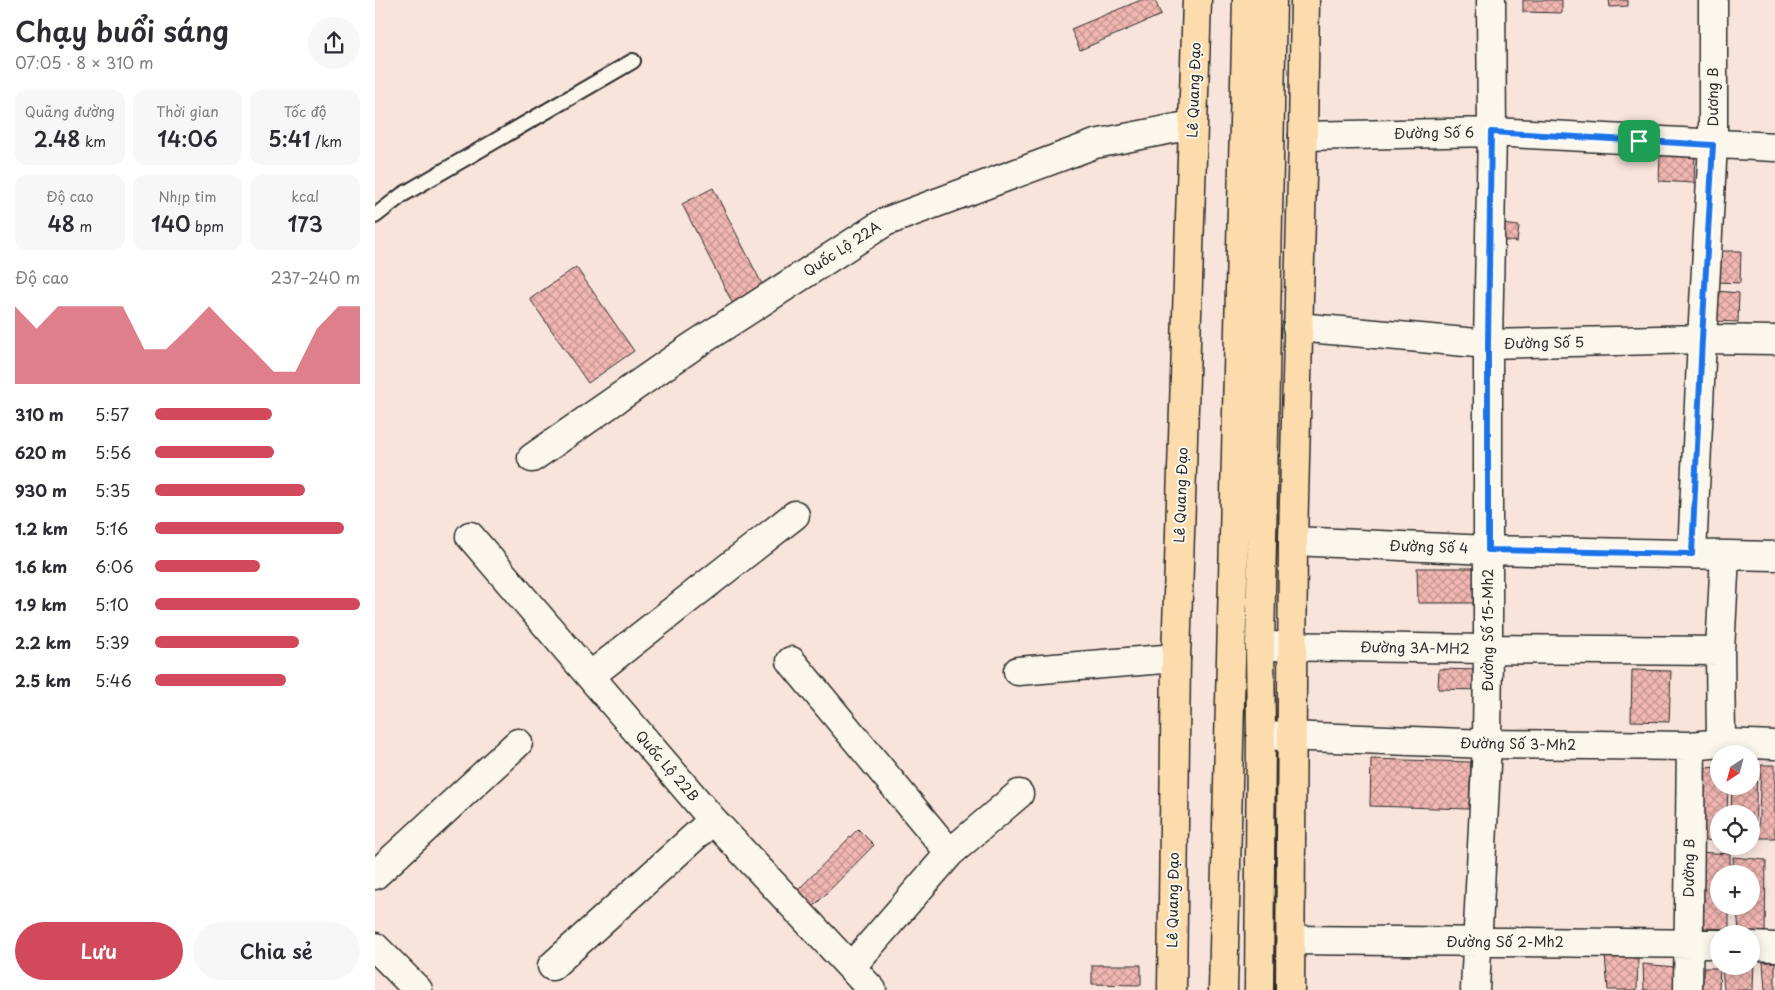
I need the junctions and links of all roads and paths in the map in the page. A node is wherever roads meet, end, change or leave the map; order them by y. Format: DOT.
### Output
graph roads {
  1 [pos="1197,0"];
  2 [pos="1247,0"];
  3 [pos="1272,0"];
  4 [pos="1305,0"];
  5 [pos="1491,0"];
  6 [pos="1713,0"];
  7 [pos="633,61"];
  8 [pos="1192,126"];
  9 [pos="1491,132"];
  10 [pos="1303,136"];
  11 [pos="1713,145"];
  12 [pos="1775,147"];
  13 [pos="375,216"];
  14 [pos="1297,327"];
  15 [pos="1702,339"];
  16 [pos="1775,340"];
  17 [pos="1488,344"];
  18 [pos="532,458"];
  19 [pos="795,514"];
  20 [pos="469,536"];
  21 [pos="1293,541"];
  22 [pos="1488,550"];
  23 [pos="1692,554"];
  24 [pos="1725,555"];
  25 [pos="1775,556"];
  26 [pos="1260,646"];
  27 [pos="1293,646"];
  28 [pos="1489,649"];
  29 [pos="1721,651"];
  30 [pos="1176,658"];
  31 [pos="791,661"];
  32 [pos="1017,671"];
  33 [pos="590,676"];
  34 [pos="1261,735"];
  35 [pos="1290,737"];
  36 [pos="518,743"];
  37 [pos="1721,743"];
  38 [pos="1487,744"];
  39 [pos="1775,745"];
  40 [pos="1691,746"];
  41 [pos="1019,794"];
  42 [pos="713,820"];
  43 [pos="950,853"];
  44 [pos="375,875"];
  45 [pos="1291,940"];
  46 [pos="1476,942"];
  47 [pos="1688,943"];
  48 [pos="1710,944"];
  49 [pos="1760,946"];
  50 [pos="375,947"];
  51 [pos="1775,947"];
  52 [pos="552,966"];
  53 [pos="851,968"];
  54 [pos="418,990"];
  55 [pos="871,990"];
  56 [pos="1172,990"];
  57 [pos="1223,990"];
  58 [pos="1259,990"];
  59 [pos="1290,990"];
  60 [pos="1475,990"];
  61 [pos="1688,990"];
  1 -- 8 [label="highway, Lê Quang Đạo"];
  2 -- 57 [label="highway"];
  3 -- 26 [label="highway"];
  4 -- 10 [label="highway"];
  5 -- 9 [label="street, Đường Số 15-Mh2"];
  6 -- 11 [label="street, Dương B"];
  7 -- 13 [label="lane"];
  8 -- 18 [label="street, Quốc Lộ 22A"];
  8 -- 30 [label="highway, Lê Quang Đạo"];
  9 -- 10 [label="street, Đường Số 6"];
  9 -- 11 [label="street, Đường Số 6"];
  9 -- 17 [label="street, Đường Số 15-Mh2"];
  10 -- 14 [label="highway"];
  11 -- 12 [label="street, Đường Số 6"];
  11 -- 15 [label="street, Dương B"];
  14 -- 17 [label="street, Đường Số 5"];
  14 -- 21 [label="highway"];
  15 -- 16 [label="street, Đường Số 5"];
  15 -- 17 [label="street, Đường Số 5"];
  15 -- 23 [label="street, Dương B"];
  17 -- 22 [label="street, Đường Số 15-Mh2"];
  19 -- 33 [label="street"];
  20 -- 33 [label="street, Quốc Lộ 22B"];
  21 -- 22 [label="street, Đường Số 4"];
  21 -- 27 [label="highway"];
  22 -- 23 [label="street, Đường Số 4"];
  22 -- 28 [label="street, Đường Số 15-Mh2"];
  23 -- 24 [label="street, Đường Số 4"];
  24 -- 25 [label="street, Đường Số 4"];
  24 -- 29 [label="street"];
  26 -- 27 [label="street, Đường 3A-MH2"];
  26 -- 34 [label="highway"];
  27 -- 28 [label="street, Đường 3A-MH2"];
  27 -- 35 [label="highway"];
  28 -- 29 [label="street, Đường 3A-MH2"];
  28 -- 38 [label="street, Đường Số 15-Mh2"];
  29 -- 37 [label="street"];
  30 -- 32 [label="street"];
  30 -- 56 [label="highway, Lê Quang Đạo"];
  31 -- 43 [label="street"];
  33 -- 42 [label="street, Quốc Lộ 22B"];
  34 -- 35 [label="street, Đường Số 3-Mh2"];
  34 -- 58 [label="highway"];
  35 -- 38 [label="street, Đường Số 3-Mh2"];
  35 -- 45 [label="highway"];
  36 -- 44 [label="street"];
  37 -- 39 [label="street, Đường Số 3-Mh2"];
  37 -- 40 [label="street, Đường Số 3-Mh2"];
  38 -- 40 [label="street, Đường Số 3-Mh2"];
  38 -- 46 [label="street, Đường Số 15-Mh2"];
  40 -- 47 [label="street, Dường B"];
  41 -- 43 [label="street"];
  42 -- 52 [label="street"];
  42 -- 53 [label="street, Quốc Lộ 22B"];
  43 -- 53 [label="street"];
  45 -- 46 [label="street, Đường Số 2-Mh2"];
  45 -- 59 [label="highway"];
  46 -- 47 [label="street, Đường Số 2-Mh2"];
  46 -- 60 [label="street, Đường Số 15-Mh2"];
  47 -- 48 [label="street, Đường Số 2-Mh2"];
  47 -- 61 [label="street, Dường B"];
  49 -- 51 [label="street"];
  50 -- 54 [label="street"];
  53 -- 55 [label="street, Quốc Lộ 22B"];
}
